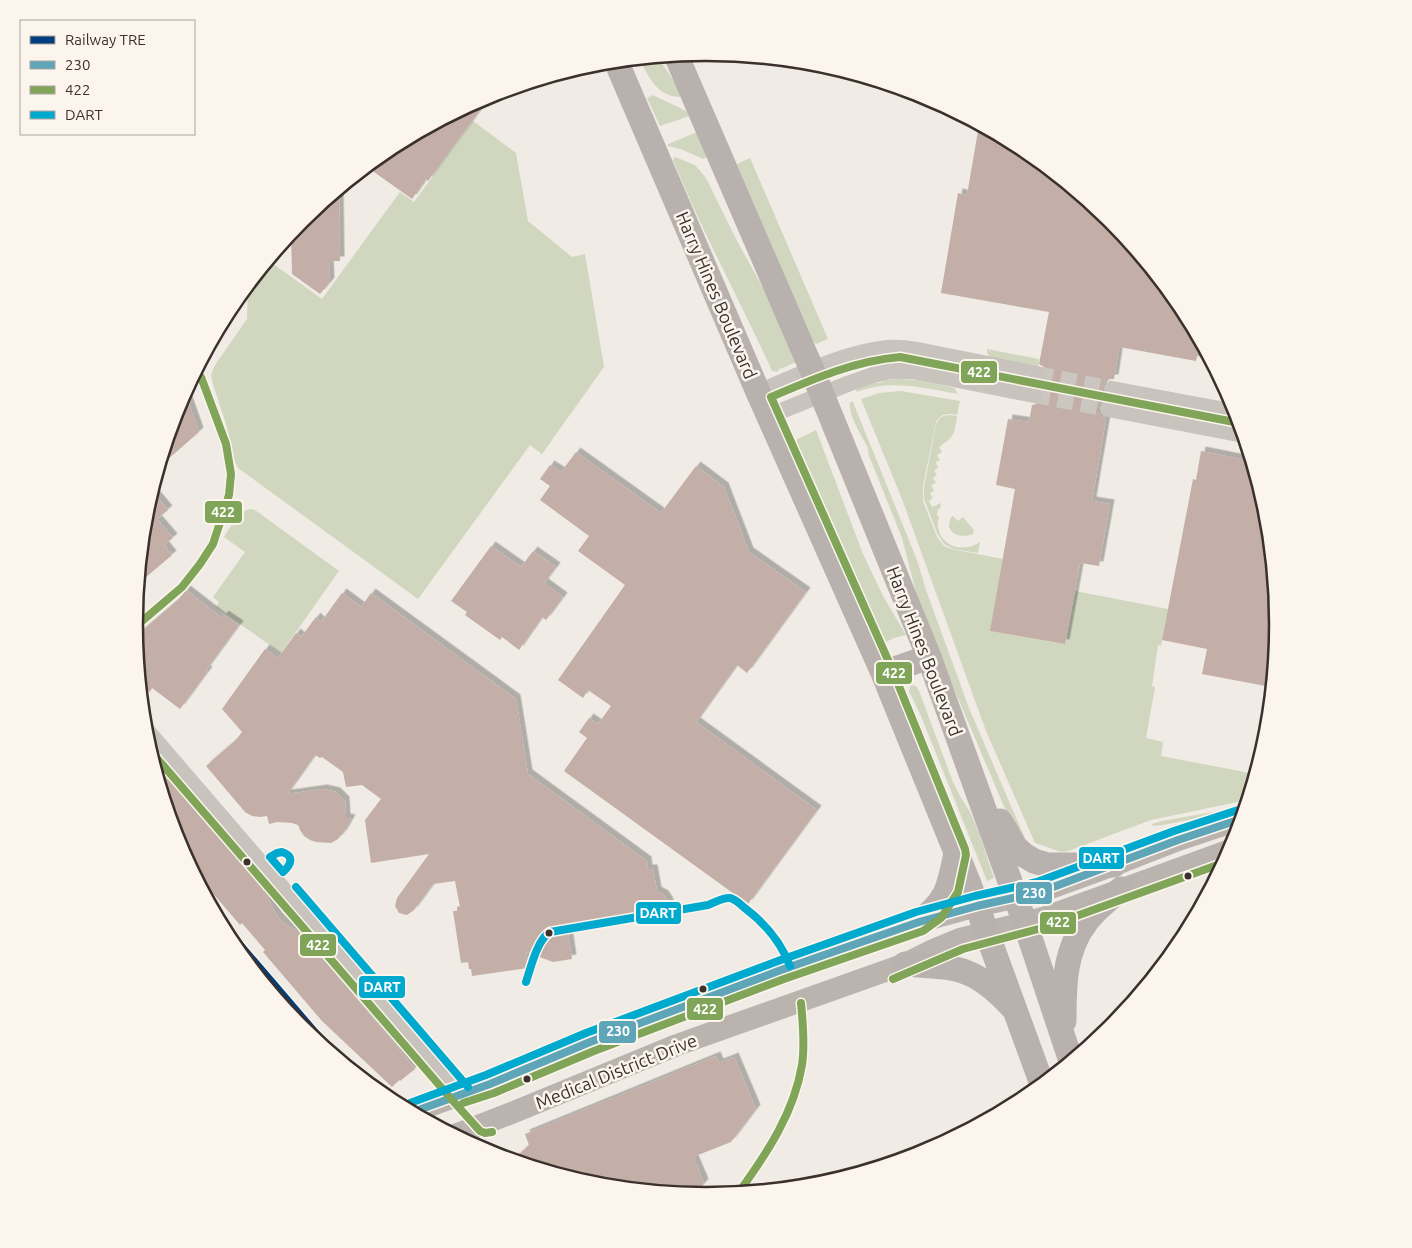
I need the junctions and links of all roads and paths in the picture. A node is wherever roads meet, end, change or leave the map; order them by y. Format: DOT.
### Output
graph roads {
  1 [pos="678,62"];
  2 [pos="619,68"];
  3 [pos="976,362"];
  4 [pos="812,370"];
  5 [pos="1038,374"];
  6 [pos="971,383"];
  7 [pos="1112,388"];
  8 [pos="758,392"];
  9 [pos="822,394"];
  10 [pos="1034,395"];
  11 [pos="1108,409"];
  12 [pos="1226,410"];
  13 [pos="768,416"];
  14 [pos="1235,434"];
  15 [pos="929,657"];
  16 [pos="883,673"];
  17 [pos="155,740"];
  18 [pos="981,800"];
  19 [pos="1233,822"];
  20 [pos="956,853"];
  21 [pos="1219,854"];
  22 [pos="1114,865"];
  23 [pos="1121,889"];
  24 [pos="1016,897"];
  25 [pos="977,906"];
  26 [pos="919,922"];
  27 [pos="1025,923"];
  28 [pos="987,932"];
  29 [pos="905,964"];
  30 [pos="781,970"];
  31 [pos="791,1004"];
  32 [pos="1014,1008"];
  33 [pos="1067,1051"];
  34 [pos="1039,1077"];
  35 [pos="460,1094"];
  36 [pos="421,1109"];
  37 [pos="486,1123"];
  38 [pos="463,1132"];
  1 -- 4 [label="main road, Harry Hines Boulevard"];
  2 -- 8 [label="main road, Harry Hines Boulevard"];
  3 -- 4 [label="street"];
  3 -- 5 [label="street"];
  3 -- 6 [label="street"];
  4 -- 8 [label="street"];
  4 -- 9 [label="main road, Harry Hines Boulevard"];
  6 -- 9 [label="street"];
  6 -- 10 [label="street"];
  7 -- 12 [label="street"];
  8 -- 13 [label="main road, Harry Hines Boulevard"];
  9 -- 13 [label="street"];
  9 -- 15 [label="main road, Harry Hines Boulevard"];
  11 -- 14 [label="street"];
  13 -- 16 [label="main road, Harry Hines Boulevard"];
  15 -- 16 [label="main road"];
  15 -- 18 [label="main road, Harry Hines Boulevard"];
  16 -- 20 [label="main road, Harry Hines Boulevard"];
  17 -- 35 [label="street"];
  18 -- 22 [label="main road"];
  18 -- 24 [label="main road, Harry Hines Boulevard"];
  19 -- 22 [label="main road, Medical District Drive"];
  20 -- 25 [label="main road, Harry Hines Boulevard"];
  20 -- 26 [label="main road"];
  21 -- 23 [label="main road, Medical District Drive"];
  22 -- 24 [label="main road, Medical District Drive"];
  23 -- 27 [label="main road, Medical District Drive"];
  23 -- 33 [label="main road"];
  24 -- 25 [label="main road, Medical District Drive"];
  24 -- 27 [label="main road, Harry Hines Boulevard"];
  25 -- 26 [label="main road, Medical District Drive"];
  25 -- 28 [label="main road, Harry Hines Boulevard"];
  26 -- 30 [label="main road, Medical District Drive"];
  27 -- 28 [label="main road, Medical District Drive"];
  27 -- 33 [label="main road, Harry Hines Boulevard"];
  28 -- 29 [label="main road, Medical District Drive"];
  28 -- 32 [label="main road, Harry Hines Boulevard"];
  29 -- 31 [label="main road, Medical District Drive"];
  29 -- 32 [label="main road"];
  30 -- 31 [label="main road"];
  30 -- 35 [label="main road, Medical District Drive"];
  31 -- 37 [label="main road, Medical District Drive"];
  32 -- 34 [label="main road, Harry Hines Boulevard"];
  35 -- 36 [label="main road, Medical District Drive"];
  35 -- 37 [label="main road"];
  37 -- 38 [label="main road, Medical District Drive"];
}
